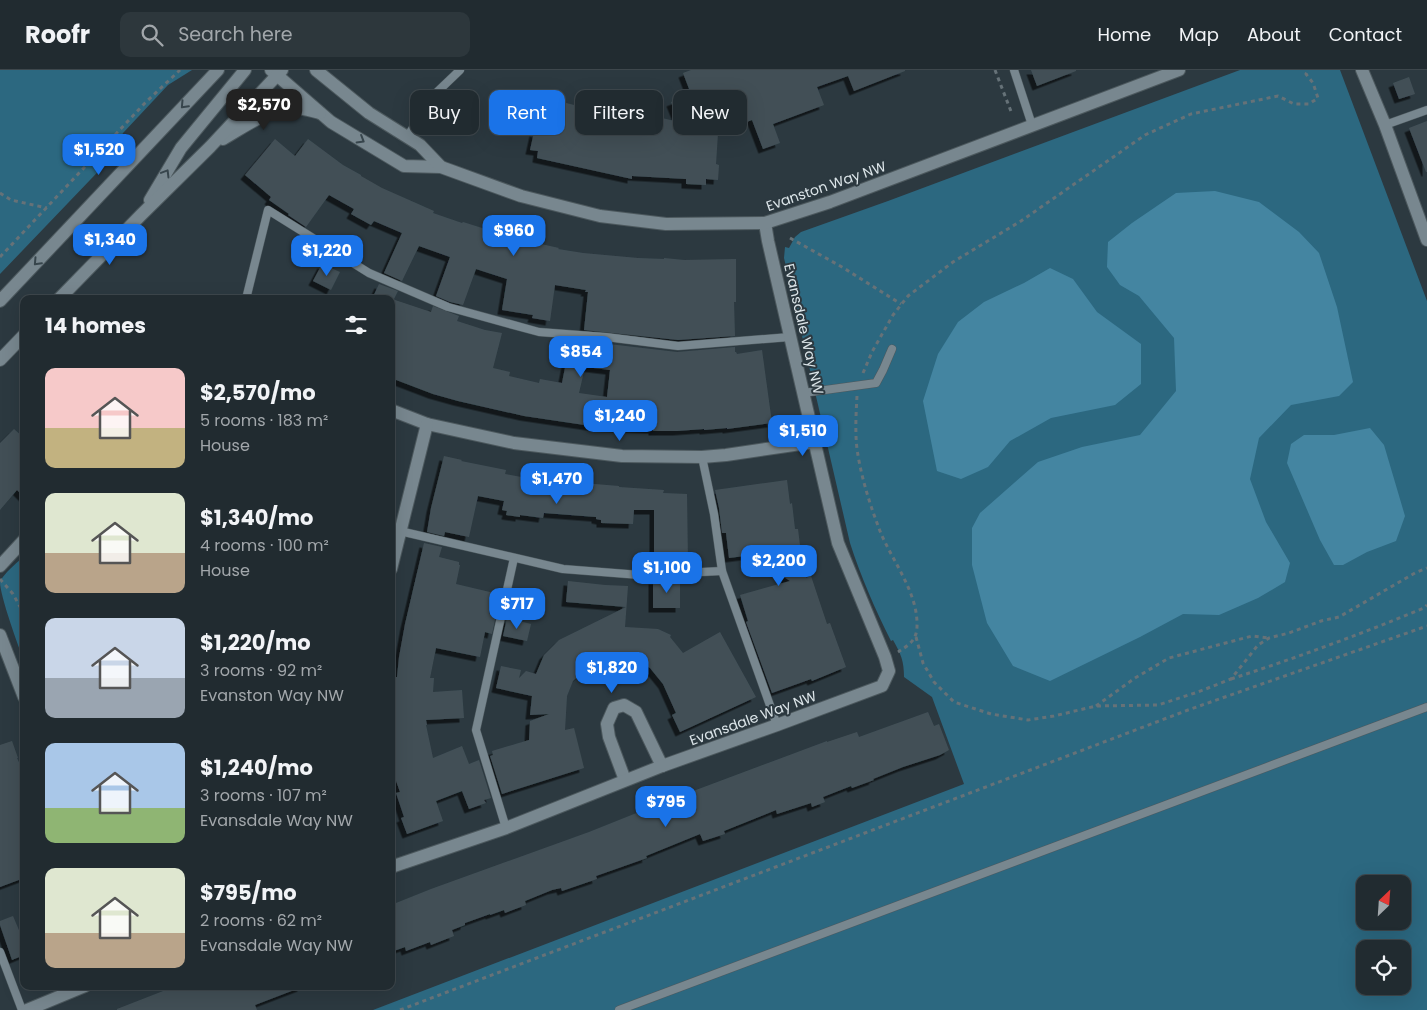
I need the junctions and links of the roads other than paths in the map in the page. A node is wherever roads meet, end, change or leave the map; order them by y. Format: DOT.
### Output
graph roads {
  1 [pos="218,70"];
  2 [pos="245,70"];
  3 [pos="316,70"];
  4 [pos="460,70"];
  5 [pos="1014,70"];
  6 [pos="1179,70"];
  7 [pos="1362,70"];
  8 [pos="276,71"];
  9 [pos="1427,110"];
  10 [pos="320,113"];
  11 [pos="1032,125"];
  12 [pos="1385,125"];
  13 [pos="407,137"];
  14 [pos="210,147"];
  15 [pos="441,167"];
  16 [pos="140,215"];
  17 [pos="765,223"];
  18 [pos="1426,237"];
  19 [pos="63,295"];
  20 [pos="247,295"];
  21 [pos="0,300"];
  22 [pos="790,337"];
  23 [pos="20,340"];
  24 [pos="892,348"];
  25 [pos="0,360"];
  26 [pos="803,393"];
  27 [pos="395,412"];
  28 [pos="427,424"];
  29 [pos="814,442"];
  30 [pos="702,457"];
  31 [pos="396,530"];
  32 [pos="20,544"];
  33 [pos="514,558"];
  34 [pos="0,566"];
  35 [pos="722,571"];
  36 [pos="0,635"];
  37 [pos="20,687"];
  38 [pos="1427,707"];
  39 [pos="777,726"];
  40 [pos="662,766"];
  41 [pos="625,780"];
  42 [pos="506,828"];
  43 [pos="395,866"];
  44 [pos="0,952"];
  45 [pos="75,990"];
  46 [pos="22,1010"];
  47 [pos="27,1010"];
  48 [pos="619,1010"];
  1 -- 21 [label="street, one-way"];
  16 -- 2 [label="street, one-way"];
  3 -- 13 [label="street, Evanston Way NW"];
  4 -- 13 [label="lane"];
  5 -- 11 [label="lane"];
  6 -- 11 [label="street, Evanston Way NW"];
  7 -- 12 [label="street"];
  8 -- 10 [label="street, Evanston Way NW"];
  8 -- 14 [label="street"];
  9 -- 12 [label="lane"];
  10 -- 14 [label="street"];
  10 -- 15 [label="street, Evanston Way NW, one-way"];
  11 -- 17 [label="street, Evanston Way NW"];
  12 -- 18 [label="street"];
  13 -- 15 [label="street, Evanston Way NW"];
  14 -- 16 [label="street"];
  15 -- 17 [label="street, Evanston Way NW"];
  16 -- 19 [label="street"];
  17 -- 22 [label="street, Evansdale Way NW"];
  20 -- 22 [label="lane"];
  22 -- 26 [label="street, Evansdale Way NW"];
  23 -- 25 [label="street"];
  24 -- 26 [label="lane"];
  26 -- 29 [label="street, Evansdale Way NW"];
  27 -- 28 [label="street"];
  28 -- 30 [label="street"];
  28 -- 31 [label="street"];
  29 -- 30 [label="street"];
  29 -- 39 [label="street, Evansdale Way NW"];
  30 -- 35 [label="lane"];
  31 -- 33 [label="lane"];
  32 -- 34 [label="street"];
  33 -- 35 [label="lane"];
  33 -- 42 [label="lane"];
  35 -- 39 [label="lane"];
  36 -- 37 [label="street"];
  38 -- 48 [label="lane"];
  39 -- 40 [label="street, Evansdale Way NW"];
  40 -- 41 [label="street, Evansdale Way NW"];
  40 -- 41 [label="street"];
  41 -- 42 [label="street, Evansdale Way NW"];
  42 -- 43 [label="street, Evansdale Way NW"];
  44 -- 46 [label="lane"];
  45 -- 47 [label="street"];
}
